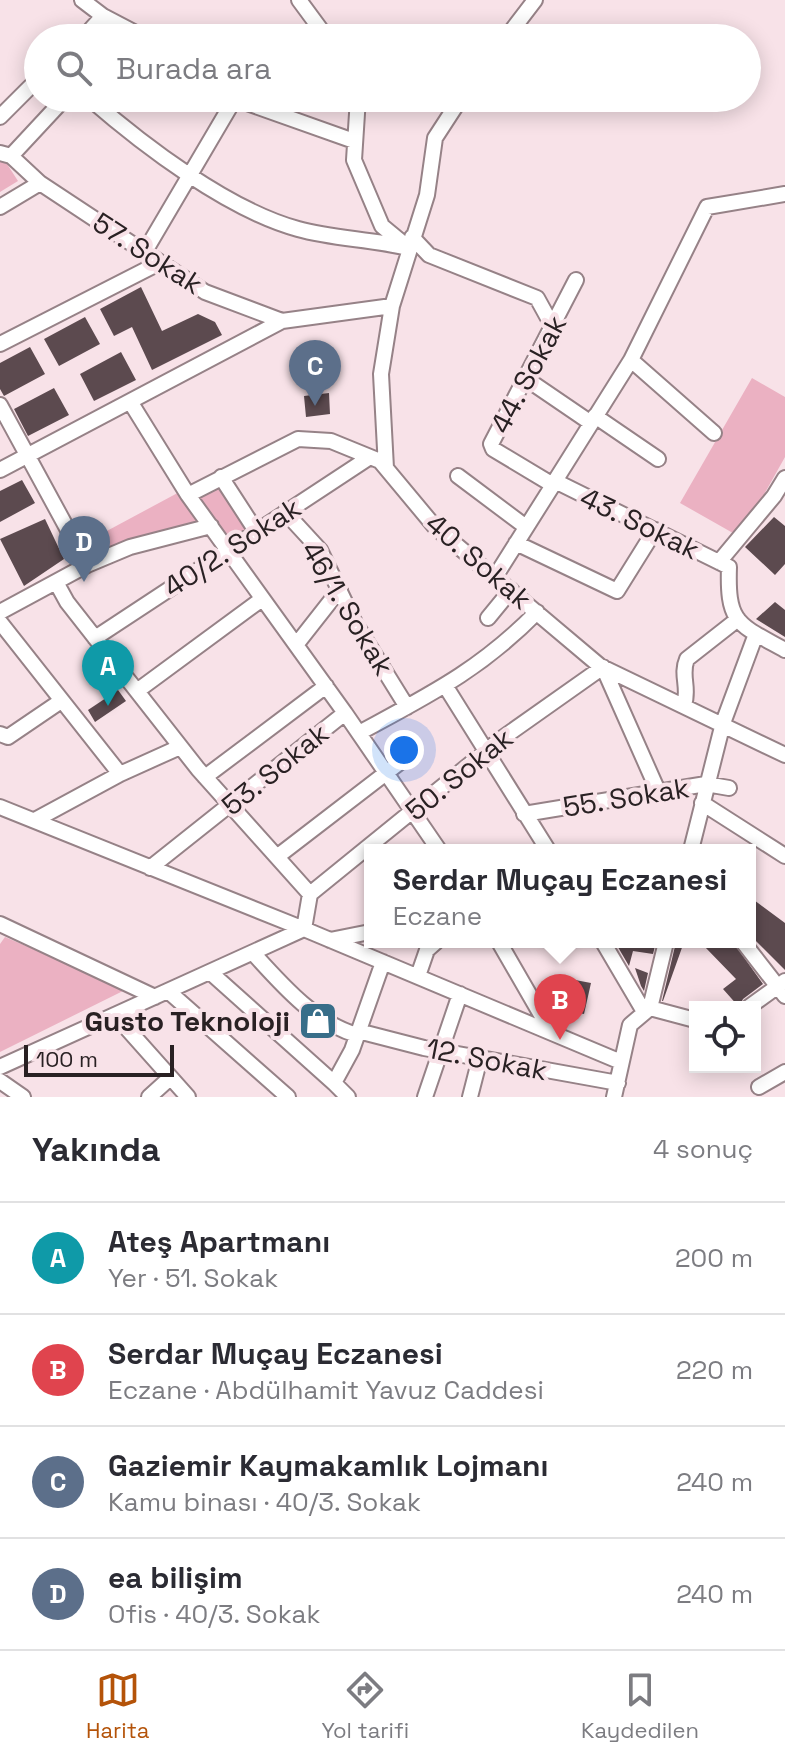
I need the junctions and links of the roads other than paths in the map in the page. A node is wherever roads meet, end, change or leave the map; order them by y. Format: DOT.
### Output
graph roads {
  1 [pos="82,0"];
  2 [pos="299,0"];
  3 [pos="535,0"];
  4 [pos="103,16"];
  5 [pos="96,24"];
  6 [pos="118,24"];
  7 [pos="317,24"];
  8 [pos="517,24"];
  9 [pos="24,93"];
  10 [pos="50,112"];
  11 [pos="107,112"];
  12 [pos="226,112"];
  13 [pos="270,112"];
  14 [pos="357,112"];
  15 [pos="452,112"];
  16 [pos="0,117"];
  17 [pos="354,141"];
  18 [pos="5,154"];
  19 [pos="191,176"];
  20 [pos="40,183"];
  21 [pos="785,194"];
  22 [pos="0,207"];
  23 [pos="410,243"];
  24 [pos="144,253"];
  25 [pos="159,263"];
  26 [pos="576,280"];
  27 [pos="392,306"];
  28 [pos="282,321"];
  29 [pos="553,327"];
  30 [pos="0,344"];
  31 [pos="631,360"];
  32 [pos="525,378"];
  33 [pos="131,403"];
  34 [pos="0,405"];
  35 [pos="593,419"];
  36 [pos="714,433"];
  37 [pos="27,456"];
  38 [pos="370,457"];
  39 [pos="658,459"];
  40 [pos="386,468"];
  41 [pos="0,470"];
  42 [pos="458,476"];
  43 [pos="221,477"];
  44 [pos="785,478"];
  45 [pos="554,483"];
  46 [pos="188,495"];
  47 [pos="780,500"];
  48 [pos="285,512"];
  49 [pos="211,526"];
  50 [pos="526,527"];
  51 [pos="655,530"];
  52 [pos="256,531"];
  53 [pos="516,543"];
  54 [pos="227,549"];
  55 [pos="724,564"];
  56 [pos="87,565"];
  57 [pos="495,577"];
  58 [pos="56,582"];
  59 [pos="340,589"];
  60 [pos="511,590"];
  61 [pos="262,599"];
  62 [pos="0,612"];
  63 [pos="537,612"];
  64 [pos="488,618"];
  65 [pos="738,619"];
  66 [pos="0,622"];
  67 [pos="756,634"];
  68 [pos="95,638"];
  69 [pos="296,645"];
  70 [pos="785,650"];
  71 [pos="603,667"];
  72 [pos="326,686"];
  73 [pos="446,687"];
  74 [pos="137,691"];
  75 [pos="61,701"];
  76 [pos="684,705"];
  77 [pos="407,707"];
  78 [pos="345,713"];
  79 [pos="723,723"];
  80 [pos="359,733"];
  81 [pos="3,738"];
  82 [pos="180,747"];
  83 [pos="486,751"];
  84 [pos="412,753"];
  85 [pos="785,755"];
  86 [pos="385,772"];
  87 [pos="120,774"];
  88 [pos="205,777"];
  89 [pos="706,784"];
  90 [pos="729,788"];
  91 [pos="658,791"];
  92 [pos="702,803"];
  93 [pos="230,805"];
  94 [pos="0,807"];
  95 [pos="413,811"];
  96 [pos="524,814"];
  97 [pos="35,820"];
  98 [pos="372,844"];
  99 [pos="435,844"];
  100 [pos="544,844"];
  101 [pos="692,844"];
  102 [pos="364,850"];
  103 [pos="278,856"];
  104 [pos="785,856"];
  105 [pos="150,868"];
  106 [pos="310,894"];
  107 [pos="0,924"];
  108 [pos="304,929"];
  109 [pos="364,933"];
  110 [pos="330,940"];
  111 [pos="429,948"];
  112 [pos="502,948"];
  113 [pos="607,948"];
  114 [pos="664,948"];
  115 [pos="748,948"];
  116 [pos="253,953"];
  117 [pos="383,962"];
  118 [pos="210,972"];
  119 [pos="418,976"];
  120 [pos="783,987"];
  121 [pos="162,994"];
  122 [pos="460,994"];
  123 [pos="759,1001"];
  124 [pos="646,1009"];
  125 [pos="115,1015"];
  126 [pos="689,1019"];
  127 [pos="551,1032"];
  128 [pos="358,1033"];
  129 [pos="439,1051"];
  130 [pos="480,1058"];
  131 [pos="621,1062"];
  132 [pos="0,1067"];
  133 [pos="785,1072"];
  134 [pos="170,1078"];
  135 [pos="0,1081"];
  136 [pos="334,1083"];
  137 [pos="759,1087"];
  138 [pos="616,1090"];
  139 [pos="23,1097"];
  140 [pos="149,1097"];
  141 [pos="188,1097"];
  142 [pos="288,1097"];
  143 [pos="348,1097"];
  144 [pos="425,1097"];
  145 [pos="470,1097"];
  1 -- 4 [label="street"];
  2 -- 7 [label="street"];
  3 -- 8 [label="street"];
  4 -- 5 [label="street"];
  4 -- 6 [label="street"];
  9 -- 16 [label="street"];
  10 -- 18 [label="street"];
  11 -- 19 [label="street"];
  12 -- 19 [label="street"];
  13 -- 17 [label="street"];
  14 -- 17 [label="street"];
  15 -- 23 [label="street"];
  17 -- 23 [label="street"];
  18 -- 20 [label="street, 57. Sokak"];
  19 -- 23 [label="street"];
  19 -- 24 [label="street"];
  20 -- 22 [label="street"];
  20 -- 24 [label="street, 57. Sokak"];
  21 -- 31 [label="street"];
  23 -- 27 [label="street"];
  23 -- 29 [label="street"];
  24 -- 25 [label="street, 57. Sokak"];
  25 -- 28 [label="street, 57. Sokak"];
  25 -- 30 [label="street"];
  26 -- 29 [label="street, 44. Sokak"];
  27 -- 28 [label="street"];
  27 -- 40 [label="street"];
  28 -- 33 [label="street"];
  29 -- 32 [label="street, 44. Sokak"];
  31 -- 35 [label="street"];
  31 -- 36 [label="street"];
  32 -- 35 [label="street"];
  32 -- 45 [label="street, 44. Sokak"];
  33 -- 37 [label="street"];
  33 -- 46 [label="street"];
  34 -- 37 [label="street"];
  35 -- 39 [label="street"];
  35 -- 45 [label="street"];
  37 -- 41 [label="street"];
  37 -- 56 [label="street"];
  38 -- 40 [label="street, 40. Sokak"];
  38 -- 43 [label="street, 40. Sokak"];
  38 -- 48 [label="street, 40/2. Sokak"];
  40 -- 57 [label="street, 40. Sokak"];
  42 -- 50 [label="street"];
  43 -- 46 [label="street, 40. Sokak"];
  43 -- 52 [label="street"];
  44 -- 47 [label="street"];
  45 -- 50 [label="street"];
  45 -- 51 [label="street, 43. Sokak"];
  46 -- 49 [label="street"];
  47 -- 55 [label="street"];
  48 -- 52 [label="street, 40/2. Sokak"];
  48 -- 59 [label="street, 46/1. Sokak"];
  49 -- 54 [label="street"];
  49 -- 56 [label="street"];
  50 -- 53 [label="street"];
  51 -- 53 [label="street"];
  51 -- 55 [label="street, 43. Sokak"];
  52 -- 54 [label="street, 40/2. Sokak"];
  53 -- 57 [label="street"];
  54 -- 61 [label="street"];
  54 -- 68 [label="street, 40/2. Sokak"];
  55 -- 65 [label="street"];
  56 -- 58 [label="street"];
  57 -- 60 [label="street, 40. Sokak"];
  58 -- 62 [label="street"];
  58 -- 68 [label="street"];
  59 -- 69 [label="street"];
  59 -- 77 [label="street, 46/1. Sokak"];
  60 -- 63 [label="street, 40. Sokak"];
  60 -- 64 [label="street"];
  61 -- 69 [label="street"];
  61 -- 74 [label="street"];
  63 -- 71 [label="street, 40. Sokak"];
  63 -- 73 [label="street"];
  65 -- 67 [label="street"];
  65 -- 76 [label="street"];
  66 -- 75 [label="street"];
  67 -- 70 [label="street"];
  67 -- 79 [label="street"];
  68 -- 74 [label="street"];
  69 -- 72 [label="street"];
  71 -- 76 [label="street, 40. Sokak"];
  71 -- 83 [label="street, 50. Sokak"];
  71 -- 91 [label="street"];
  72 -- 78 [label="street"];
  72 -- 88 [label="street"];
  73 -- 77 [label="street"];
  73 -- 83 [label="street"];
  74 -- 82 [label="street"];
  75 -- 81 [label="street"];
  75 -- 87 [label="street"];
  76 -- 79 [label="street, 40. Sokak"];
  77 -- 80 [label="street"];
  78 -- 80 [label="street, 53. Sokak"];
  78 -- 93 [label="street, 53. Sokak"];
  79 -- 85 [label="street, 40. Sokak"];
  79 -- 89 [label="street"];
  80 -- 86 [label="street, 53. Sokak"];
  82 -- 87 [label="street"];
  82 -- 88 [label="street"];
  83 -- 95 [label="street, 50. Sokak"];
  83 -- 96 [label="street"];
  84 -- 86 [label="street"];
  86 -- 95 [label="street, 53. Sokak"];
  86 -- 103 [label="street"];
  87 -- 97 [label="street"];
  88 -- 93 [label="street"];
  89 -- 90 [label="street, 55. Sokak"];
  89 -- 91 [label="street, 55. Sokak"];
  89 -- 92 [label="street"];
  91 -- 96 [label="street, 55. Sokak"];
  92 -- 101 [label="street"];
  92 -- 104 [label="street"];
  93 -- 103 [label="street"];
  93 -- 105 [label="street, 53. Sokak"];
  94 -- 97 [label="street"];
  95 -- 98 [label="street, 50. Sokak"];
  95 -- 99 [label="street, 53. Sokak"];
  96 -- 100 [label="street"];
  97 -- 105 [label="street"];
  102 -- 106 [label="street, 50. Sokak"];
  103 -- 106 [label="street"];
  105 -- 108 [label="street"];
  106 -- 108 [label="street"];
  107 -- 121 [label="street"];
  108 -- 110 [label="street"];
  108 -- 116 [label="street"];
  109 -- 110 [label="street"];
  110 -- 117 [label="street"];
  111 -- 119 [label="street"];
  112 -- 127 [label="street"];
  113 -- 124 [label="street"];
  114 -- 124 [label="street"];
  115 -- 120 [label="street"];
  116 -- 118 [label="street"];
  116 -- 128 [label="street, 12. Sokak"];
  117 -- 119 [label="street"];
  117 -- 128 [label="street"];
  118 -- 121 [label="street"];
  118 -- 136 [label="street"];
  119 -- 122 [label="street"];
  120 -- 123 [label="street"];
  121 -- 125 [label="street"];
  121 -- 142 [label="street"];
  122 -- 127 [label="street"];
  122 -- 129 [label="street"];
  124 -- 126 [label="street"];
  124 -- 131 [label="street"];
  125 -- 132 [label="street"];
  125 -- 134 [label="street"];
  127 -- 131 [label="street"];
  128 -- 129 [label="street, 12. Sokak"];
  128 -- 136 [label="street"];
  129 -- 130 [label="street, 12. Sokak"];
  129 -- 144 [label="street"];
  130 -- 138 [label="street, 12. Sokak"];
  130 -- 145 [label="street"];
  131 -- 138 [label="street"];
  133 -- 137 [label="street"];
  134 -- 140 [label="street"];
  134 -- 141 [label="street"];
  135 -- 139 [label="street"];
  136 -- 143 [label="street"];
}
